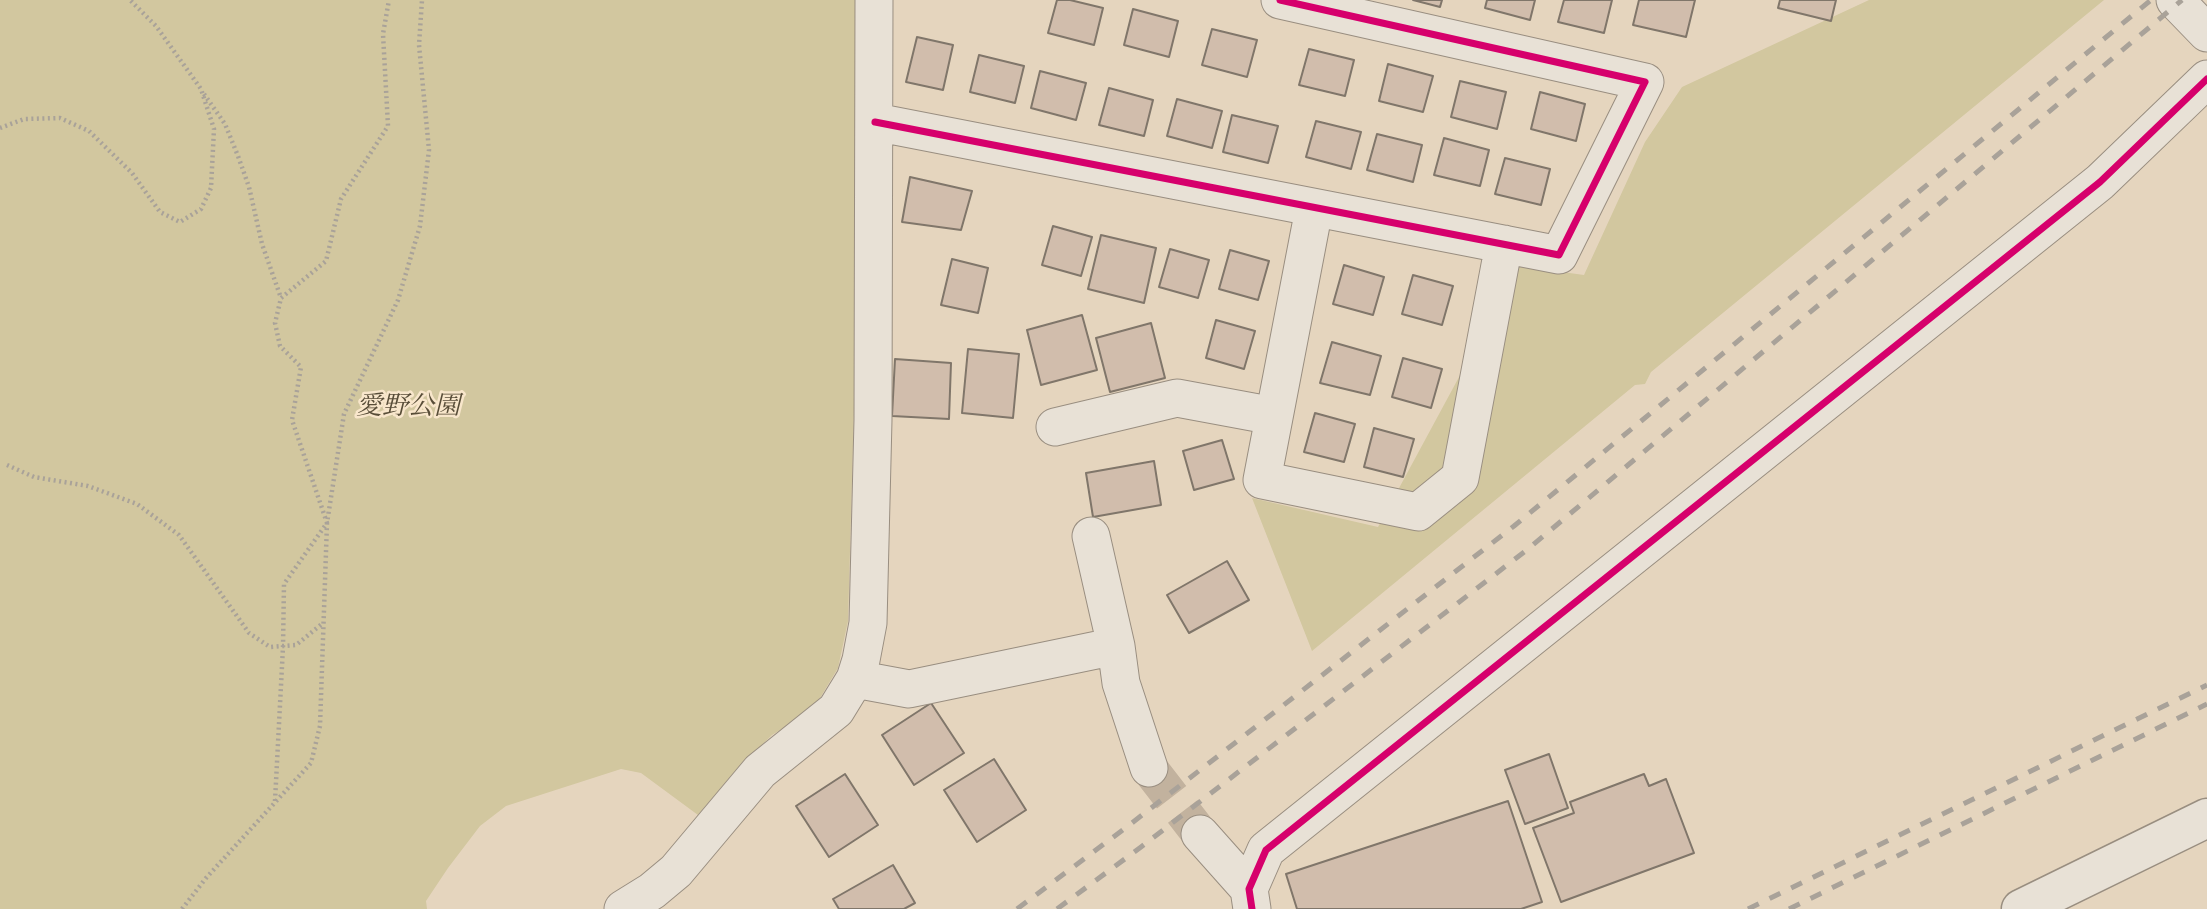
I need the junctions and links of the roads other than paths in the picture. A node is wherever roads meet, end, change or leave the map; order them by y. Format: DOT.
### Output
graph roads {
  1 [pos="874,0"];
  2 [pos="1280,0"];
  3 [pos="2175,0"];
  4 [pos="2207,33"];
  5 [pos="2207,79"];
  6 [pos="875,122"];
  7 [pos="1314,209"];
  8 [pos="1504,244"];
  9 [pos="1274,416"];
  10 [pos="1055,427"];
  11 [pos="1091,536"];
  12 [pos="1116,646"];
  13 [pos="855,679"];
  14 [pos="1149,768"];
  15 [pos="2207,818"];
  16 [pos="1199,834"];
  17 [pos="1250,899"];
  18 [pos="646,903"];
  19 [pos="2021,909"];
  1 -- 6 [label="street"];
  2 -- 8 [label="street"];
  3 -- 4 [label="street"];
  5 -- 17 [label="street"];
  6 -- 7 [label="street"];
  6 -- 13 [label="street"];
  7 -- 8 [label="street"];
  7 -- 9 [label="street"];
  8 -- 9 [label="street"];
  9 -- 10 [label="street"];
  11 -- 12 [label="street"];
  12 -- 13 [label="street"];
  12 -- 14 [label="street"];
  13 -- 18 [label="street"];
  15 -- 19 [label="street"];
  16 -- 17 [label="street"];
}
